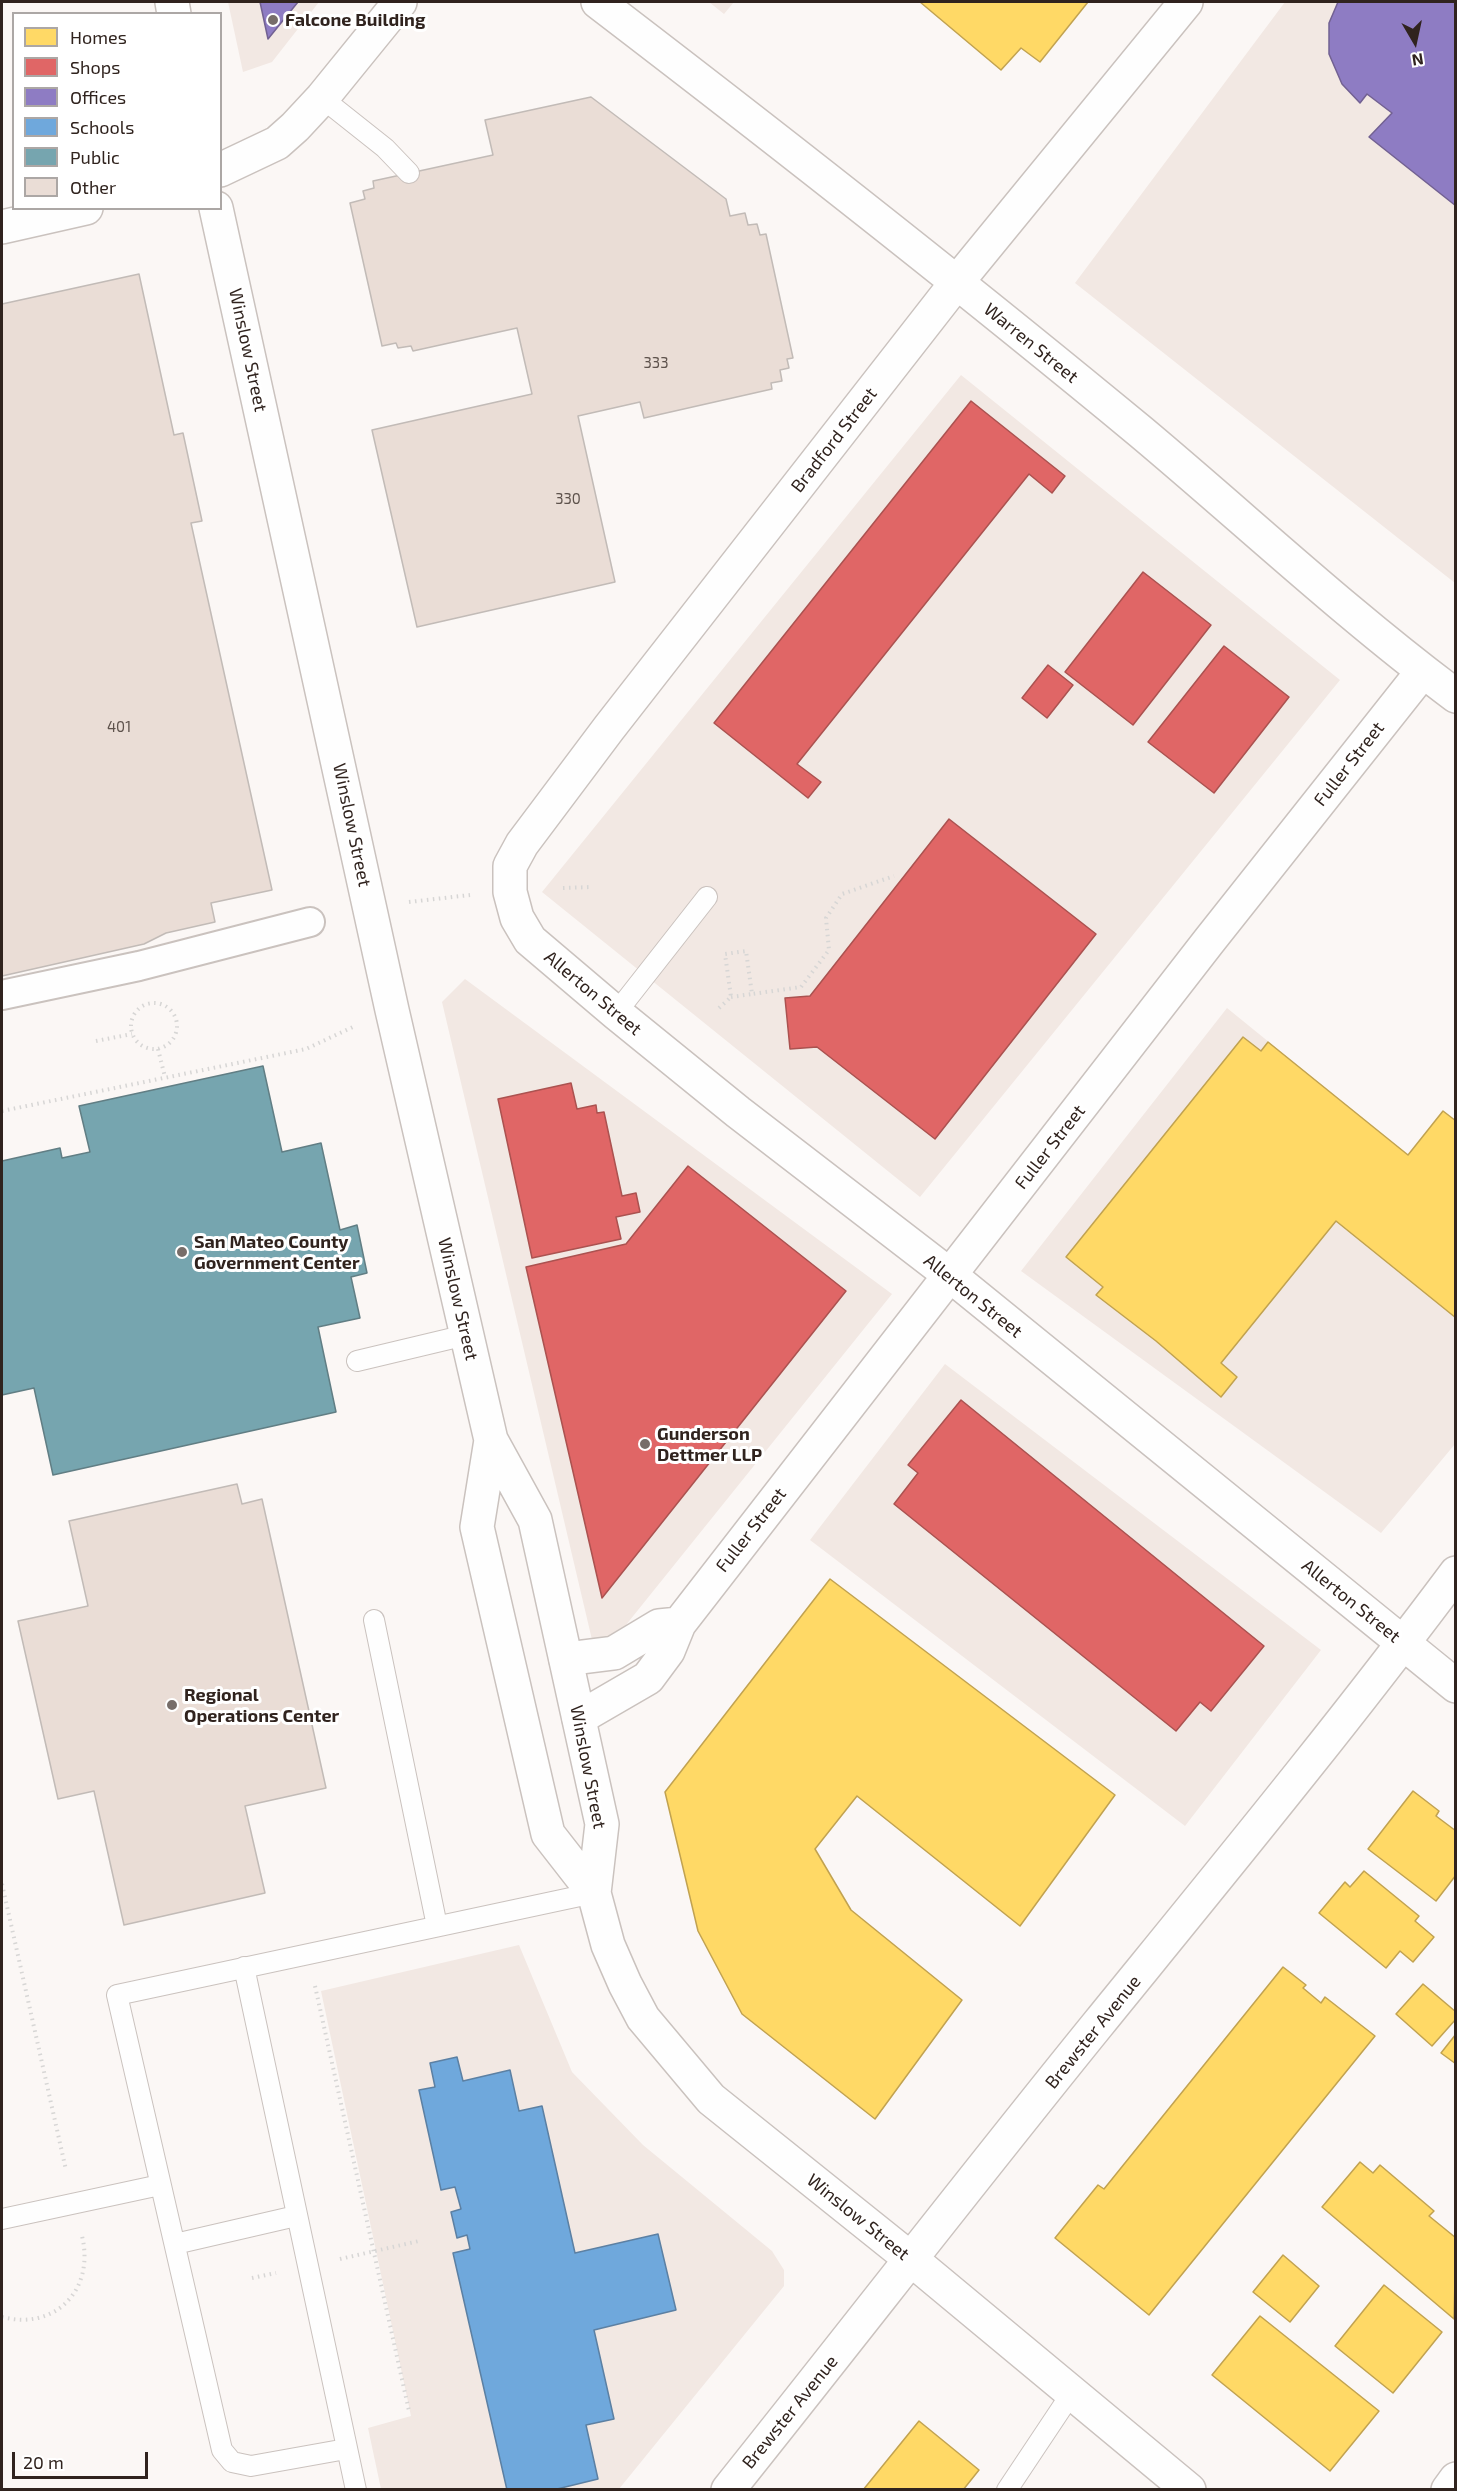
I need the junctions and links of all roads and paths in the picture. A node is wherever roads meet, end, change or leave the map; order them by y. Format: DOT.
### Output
graph roads {
  1 [pos="400,2"];
  2 [pos="598,2"];
  3 [pos="1186,2"];
  4 [pos="322,98"];
  5 [pos="222,169"];
  6 [pos="409,173"];
  7 [pos="77,210"];
  8 [pos="216,210"];
  9 [pos="2,227"];
  10 [pos="957,282"];
  11 [pos="1423,671"];
  12 [pos="1455,696"];
  13 [pos="894,876"];
  14 [pos="592,887"];
  15 [pos="563,888"];
  16 [pos="510,892"];
  17 [pos="476,895"];
  18 [pos="707,897"];
  19 [pos="413,902"];
  20 [pos="310,922"];
  21 [pos="752,994"];
  22 [pos="2,995"];
  23 [pos="731,997"];
  24 [pos="719,1008"];
  25 [pos="392,1010"];
  26 [pos="616,1013"];
  27 [pos="132,1034"];
  28 [pos="96,1041"];
  29 [pos="158,1049"];
  30 [pos="165,1077"];
  31 [pos="2,1111"];
  32 [pos="951,1276"];
  33 [pos="466,1335"];
  34 [pos="357,1361"];
  35 [pos="491,1440"];
  36 [pos="1455,1573"];
  37 [pos="374,1620"];
  38 [pos="679,1624"];
  39 [pos="1403,1644"];
  40 [pos="566,1659"];
  41 [pos="1455,1686"];
  42 [pos="579,1718"];
  43 [pos="2,1884"];
  44 [pos="594,1893"];
  45 [pos="437,1926"];
  46 [pos="244,1967"];
  47 [pos="315,1985"];
  48 [pos="160,2184"];
  49 [pos="74,2203"];
  50 [pos="296,2216"];
  51 [pos="2,2219"];
  52 [pos="418,2241"];
  53 [pos="175,2244"];
  54 [pos="374,2251"];
  55 [pos="336,2260"];
  56 [pos="912,2260"];
  57 [pos="285,2271"];
  58 [pos="252,2278"];
  59 [pos="2,2317"];
  60 [pos="1071,2394"];
  61 [pos="409,2411"];
  62 [pos="346,2449"];
  63 [pos="1455,2479"];
  64 [pos="356,2490"];
  65 [pos="728,2490"];
  66 [pos="1007,2490"];
  67 [pos="1189,2490"];
  68 [pos="1448,2490"];
  1 -- 4 [label="street"];
  2 -- 10 [label="street, Warren Street"];
  3 -- 10 [label="street, Bradford Street"];
  4 -- 5 [label="street"];
  4 -- 6 [label="lane"];
  7 -- 9 [label="street"];
  8 -- 25 [label="street, Winslow Street"];
  10 -- 11 [label="street, Warren Street"];
  10 -- 16 [label="street, Bradford Street"];
  11 -- 12 [label="street, Warren Street"];
  11 -- 32 [label="street, Fuller Street"];
  13 -- 21 [label="path"];
  14 -- 15 [label="path"];
  16 -- 26 [label="street, Allerton Street"];
  17 -- 19 [label="path"];
  18 -- 26 [label="lane"];
  20 -- 22 [label="street"];
  21 -- 23 [label="path"];
  21 -- 23 [label="path"];
  23 -- 24 [label="path"];
  25 -- 30 [label="path"];
  25 -- 33 [label="street, Winslow Street"];
  26 -- 32 [label="street, Allerton Street"];
  27 -- 28 [label="path"];
  27 -- 29 [label="path"];
  27 -- 29 [label="path"];
  29 -- 30 [label="path"];
  30 -- 31 [label="path"];
  32 -- 38 [label="street, Fuller Street"];
  32 -- 39 [label="street, Allerton Street"];
  33 -- 34 [label="lane"];
  33 -- 35 [label="street, Winslow Street"];
  35 -- 40 [label="street, Winslow Street"];
  35 -- 44 [label="street, Winslow Street"];
  36 -- 39 [label="street, Brewster Avenue"];
  37 -- 45 [label="lane"];
  38 -- 40 [label="street"];
  38 -- 42 [label="street, Fuller Street"];
  39 -- 41 [label="street, Allerton Street"];
  39 -- 56 [label="street, Brewster Avenue"];
  40 -- 42 [label="street, Winslow Street"];
  42 -- 44 [label="street, Winslow Street"];
  43 -- 49 [label="path"];
  44 -- 45 [label="lane"];
  44 -- 56 [label="street, Winslow Street"];
  45 -- 46 [label="lane"];
  46 -- 48 [label="lane"];
  46 -- 50 [label="lane"];
  47 -- 54 [label="path"];
  48 -- 49 [label="lane"];
  48 -- 53 [label="lane"];
  49 -- 51 [label="lane"];
  49 -- 59 [label="path"];
  50 -- 53 [label="lane"];
  50 -- 62 [label="lane"];
  52 -- 54 [label="path"];
  53 -- 62 [label="lane"];
  54 -- 55 [label="path"];
  54 -- 61 [label="path"];
  56 -- 60 [label="street, Winslow Street"];
  56 -- 65 [label="street, Brewster Avenue"];
  57 -- 58 [label="path"];
  60 -- 66 [label="lane"];
  60 -- 67 [label="street, Winslow Street"];
  62 -- 64 [label="lane"];
  63 -- 68 [label="street"];
}
